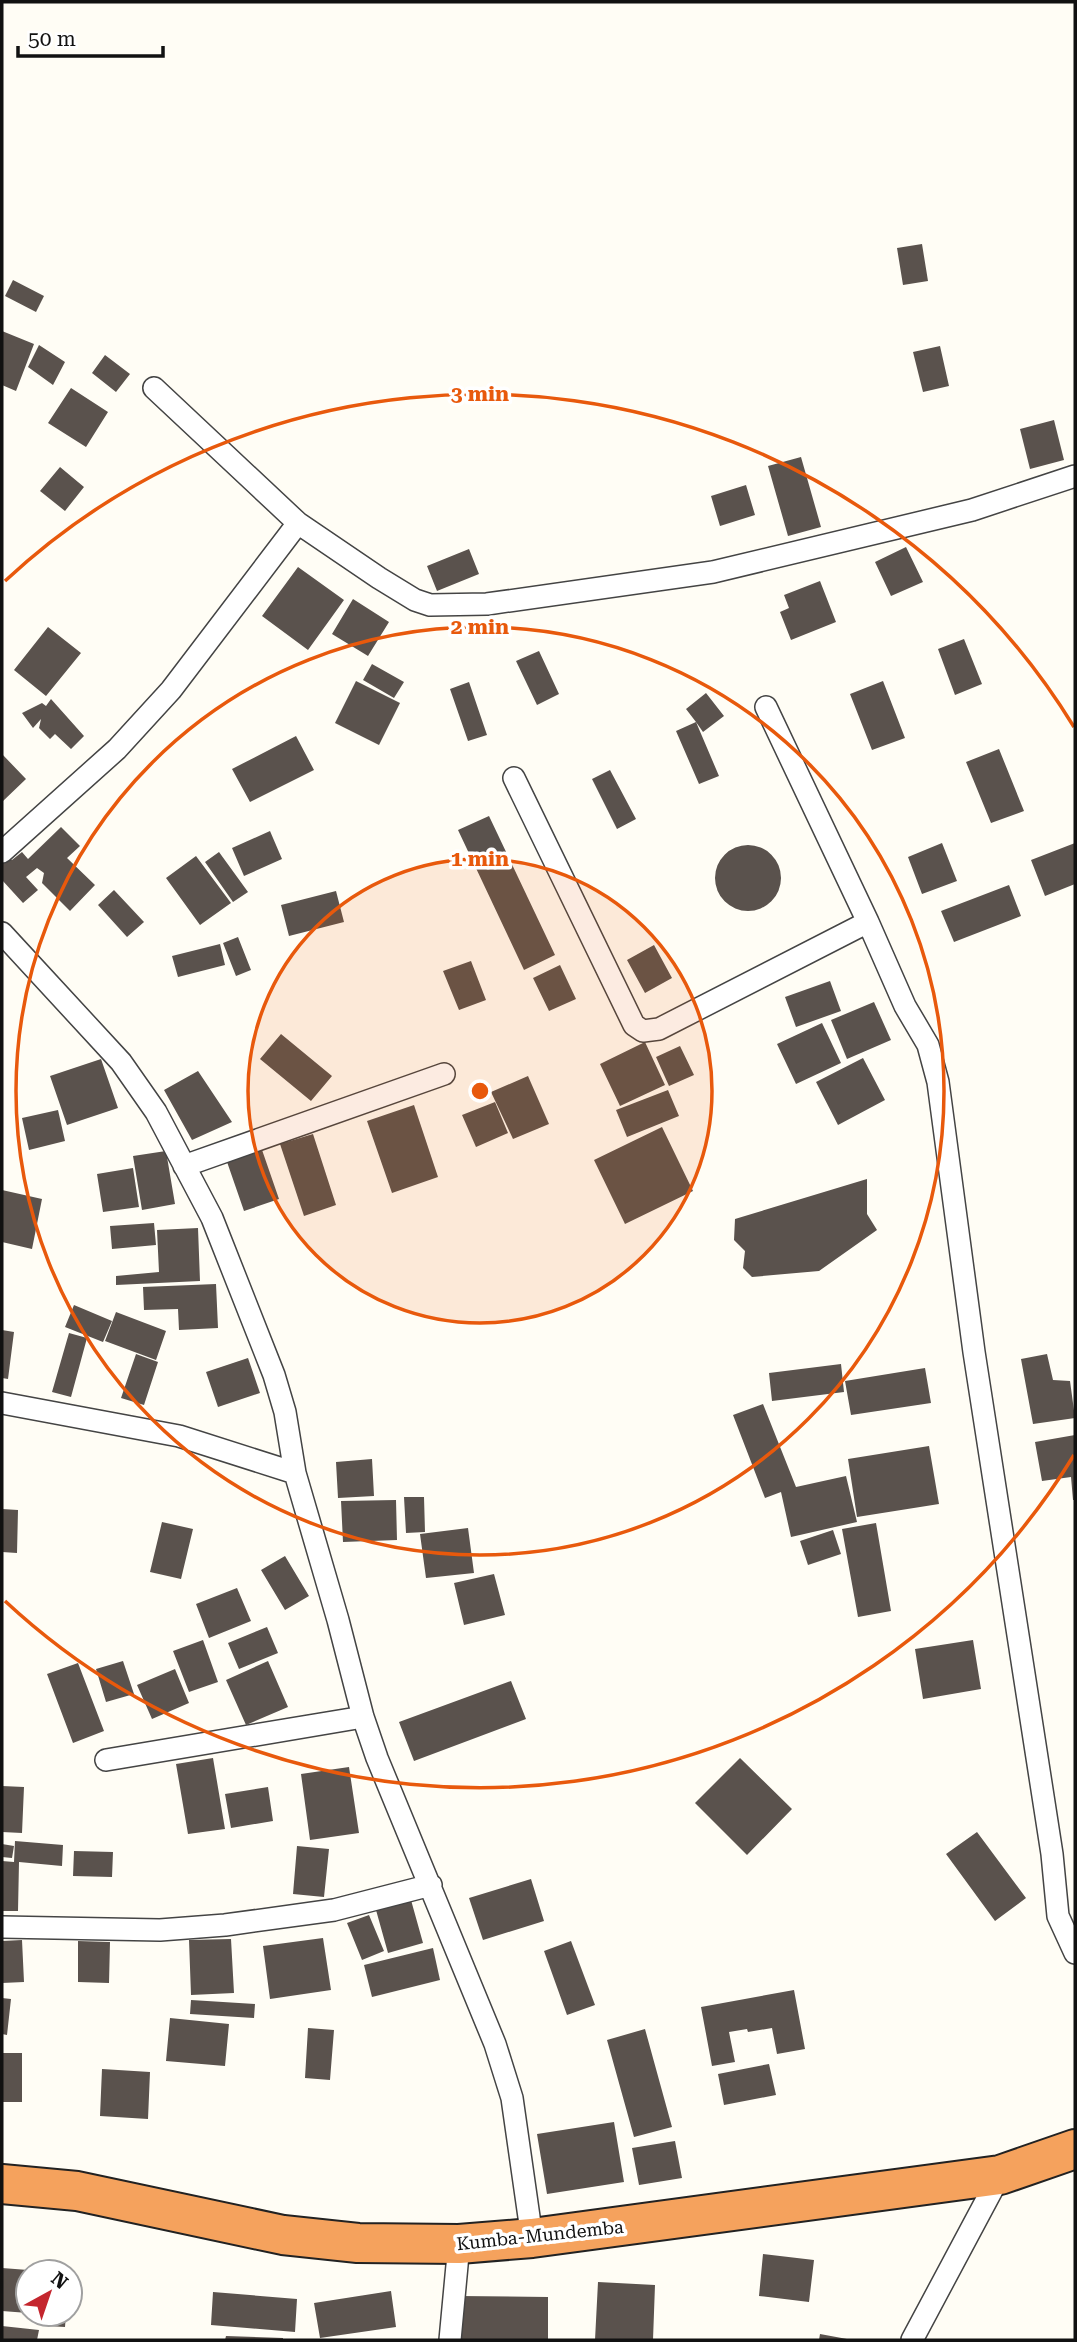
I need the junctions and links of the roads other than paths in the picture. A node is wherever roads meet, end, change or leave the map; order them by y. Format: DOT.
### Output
graph roads {
  1 [pos="154,388"];
  2 [pos="1075,476"];
  3 [pos="298,523"];
  4 [pos="766,707"];
  5 [pos="514,778"];
  6 [pos="2,852"];
  7 [pos="868,922"];
  8 [pos="2,933"];
  9 [pos="444,1073"];
  10 [pos="184,1167"];
  11 [pos="2,1403"];
  12 [pos="295,1473"];
  13 [pos="363,1717"];
  14 [pos="106,1760"];
  15 [pos="431,1885"];
  16 [pos="2,1927"];
  17 [pos="1075,1953"];
  18 [pos="1075,2149"];
  19 [pos="1000,2175"];
  20 [pos="2,2184"];
  21 [pos="532,2238"];
  22 [pos="460,2244"];
  23 [pos="450,2340"];
  24 [pos="912,2340"];
  1 -- 3 [label="street"];
  2 -- 3 [label="street"];
  3 -- 6 [label="street"];
  4 -- 7 [label="street"];
  5 -- 7 [label="street"];
  7 -- 17 [label="street"];
  8 -- 10 [label="street"];
  9 -- 10 [label="street"];
  10 -- 12 [label="street"];
  11 -- 12 [label="street"];
  12 -- 13 [label="street"];
  13 -- 14 [label="street"];
  13 -- 15 [label="street"];
  15 -- 16 [label="street"];
  15 -- 21 [label="street"];
  18 -- 19 [label="highway, Kumba-Mundemba"];
  19 -- 21 [label="highway, Kumba-Mundemba"];
  19 -- 24 [label="street"];
  20 -- 22 [label="highway, Kumba-Mundemba"];
  21 -- 22 [label="highway, Kumba-Mundemba"];
  22 -- 23 [label="street"];
}
